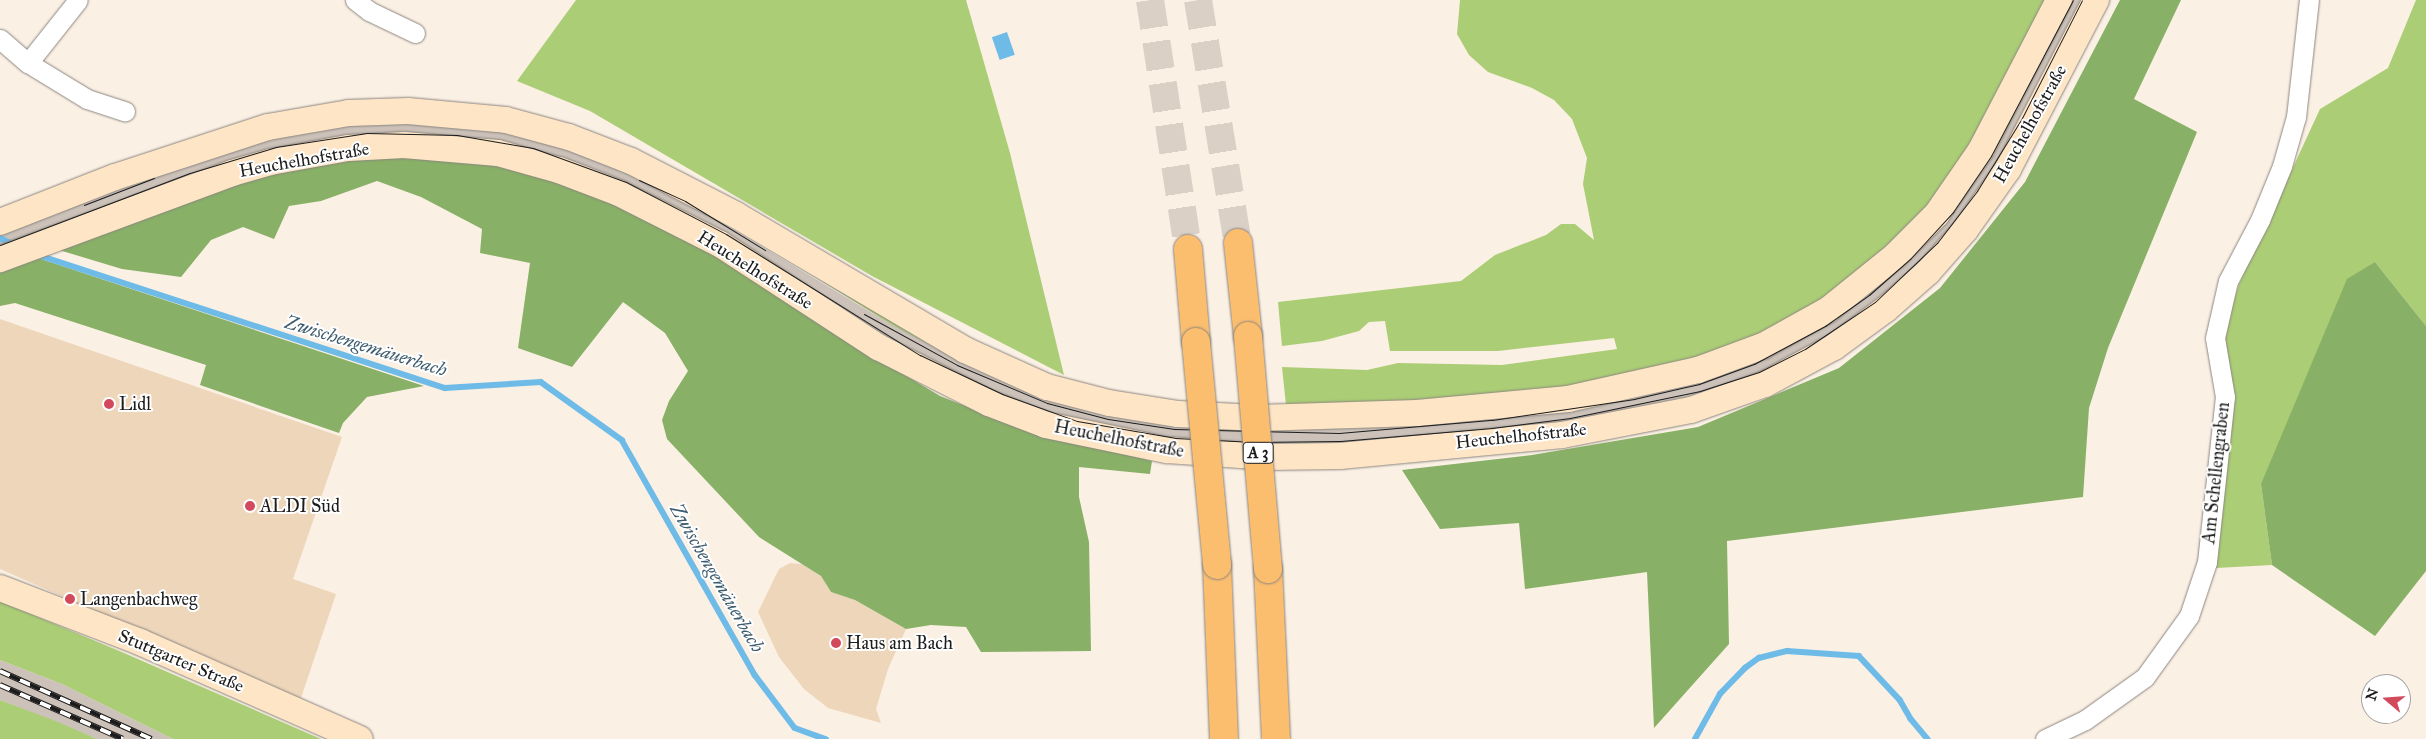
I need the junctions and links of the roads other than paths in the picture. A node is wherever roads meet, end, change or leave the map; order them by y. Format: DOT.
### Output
graph roads {
  1 [pos="78,0"];
  2 [pos="355,0"];
  3 [pos="2059,0"];
  4 [pos="2096,0"];
  5 [pos="2309,0"];
  6 [pos="415,33"];
  7 [pos="0,39"];
  8 [pos="28,63"];
  9 [pos="126,112"];
  10 [pos="7,219"];
  11 [pos="1238,243"];
  12 [pos="1188,249"];
  13 [pos="0,259"];
  14 [pos="0,588"];
  15 [pos="360,739"];
  16 [pos="1224,739"];
  17 [pos="1276,739"];
  18 [pos="2045,739"];
  1 -- 8 [label="street"];
  2 -- 6 [label="street"];
  3 -- 10 [label="main road, Heuchelhofstraße"];
  4 -- 13 [label="main road, Heuchelhofstraße"];
  5 -- 18 [label="street, Am Schellengraben"];
  7 -- 8 [label="street"];
  8 -- 9 [label="street"];
  11 -- 17 [label="highway, A 3, bridge"];
  12 -- 16 [label="highway, bridge"];
  14 -- 15 [label="main road, Stuttgarter Straße"];
}
